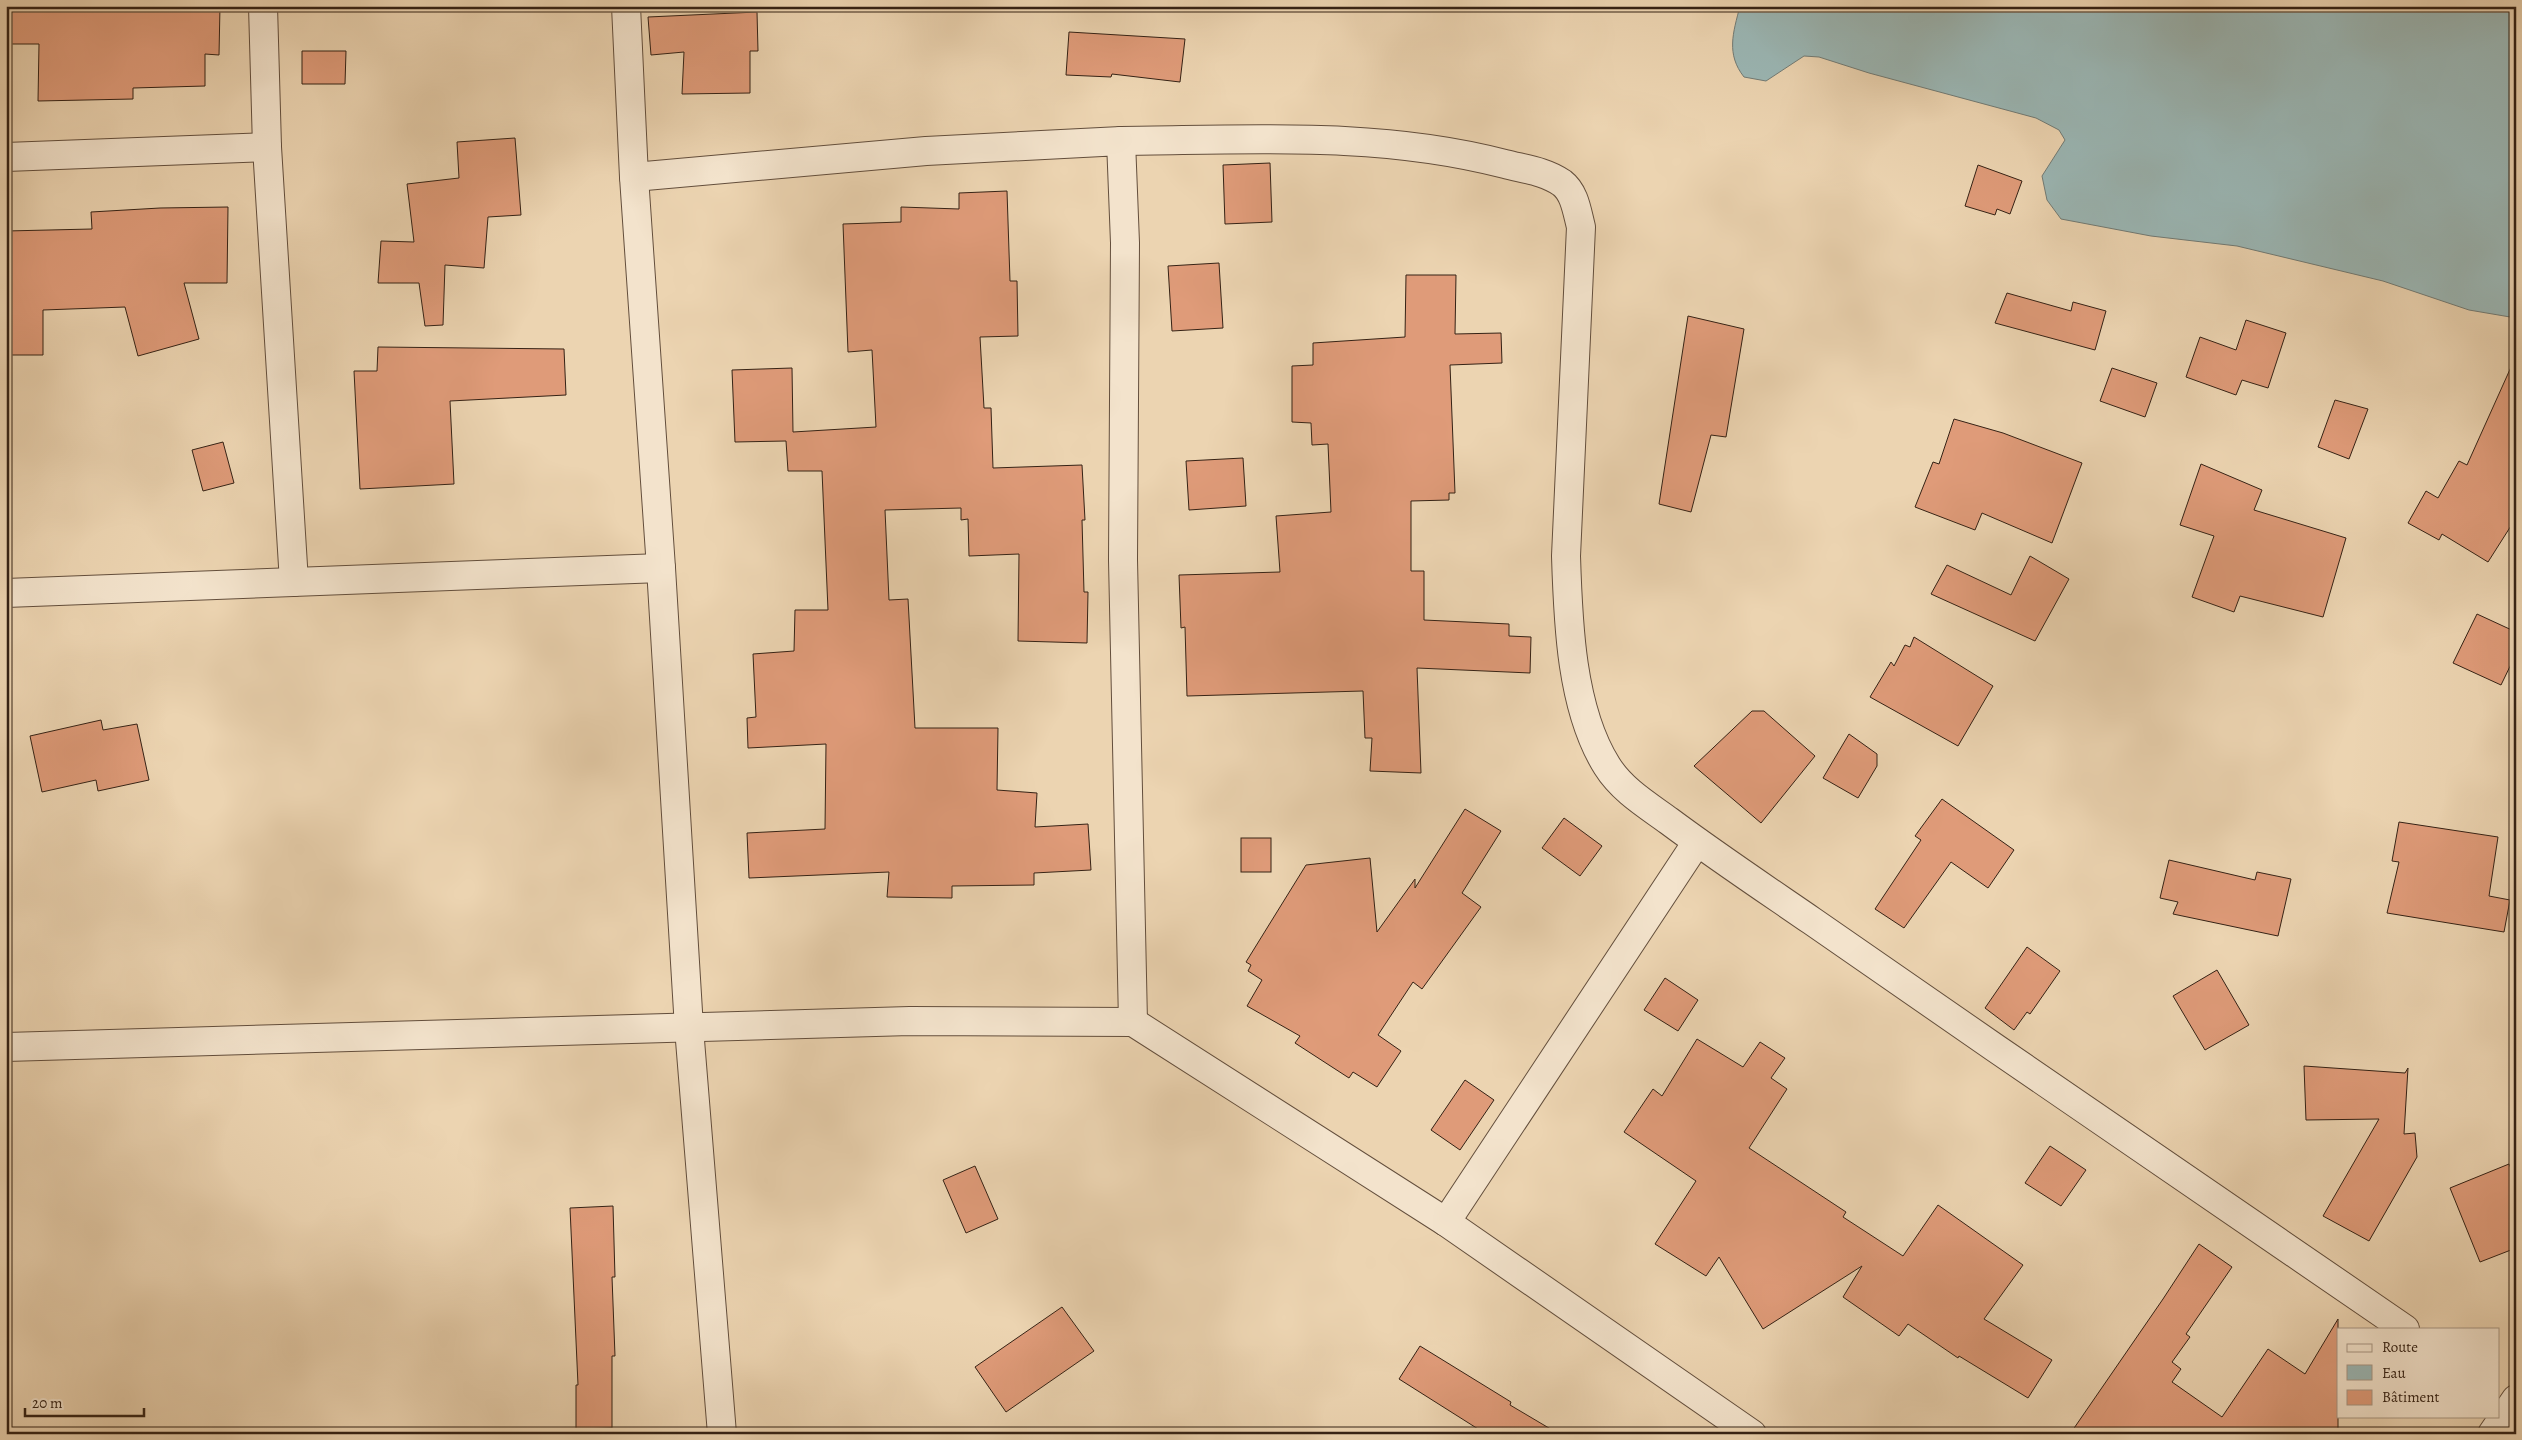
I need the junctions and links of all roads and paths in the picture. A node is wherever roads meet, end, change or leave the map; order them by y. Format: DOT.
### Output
graph roads {
  1 [pos="263,6"];
  2 [pos="626,6"];
  3 [pos="1121,141"];
  4 [pos="267,147"];
  5 [pos="6,157"];
  6 [pos="634,177"];
  7 [pos="661,568"];
  8 [pos="294,582"];
  9 [pos="6,593"];
  10 [pos="1697,842"];
  11 [pos="1133,1022"];
  12 [pos="689,1028"];
  13 [pos="6,1047"];
  14 [pos="1446,1222"];
  15 [pos="2404,1328"];
  16 [pos="2511,1399"];
  17 [pos="722,1434"];
  18 [pos="1752,1434"];
  19 [pos="2492,1434"];
  1 -- 4 [label="street"];
  2 -- 6 [label="street"];
  3 -- 6 [label="street"];
  3 -- 10 [label="street"];
  3 -- 11 [label="street"];
  4 -- 5 [label="street"];
  4 -- 8 [label="street"];
  6 -- 7 [label="street"];
  7 -- 8 [label="street"];
  7 -- 12 [label="street"];
  8 -- 9 [label="street"];
  10 -- 14 [label="street"];
  10 -- 15 [label="street"];
  11 -- 12 [label="street"];
  11 -- 14 [label="street"];
  12 -- 13 [label="street"];
  12 -- 17 [label="street"];
  14 -- 18 [label="street"];
  16 -- 19 [label="street"];
}
